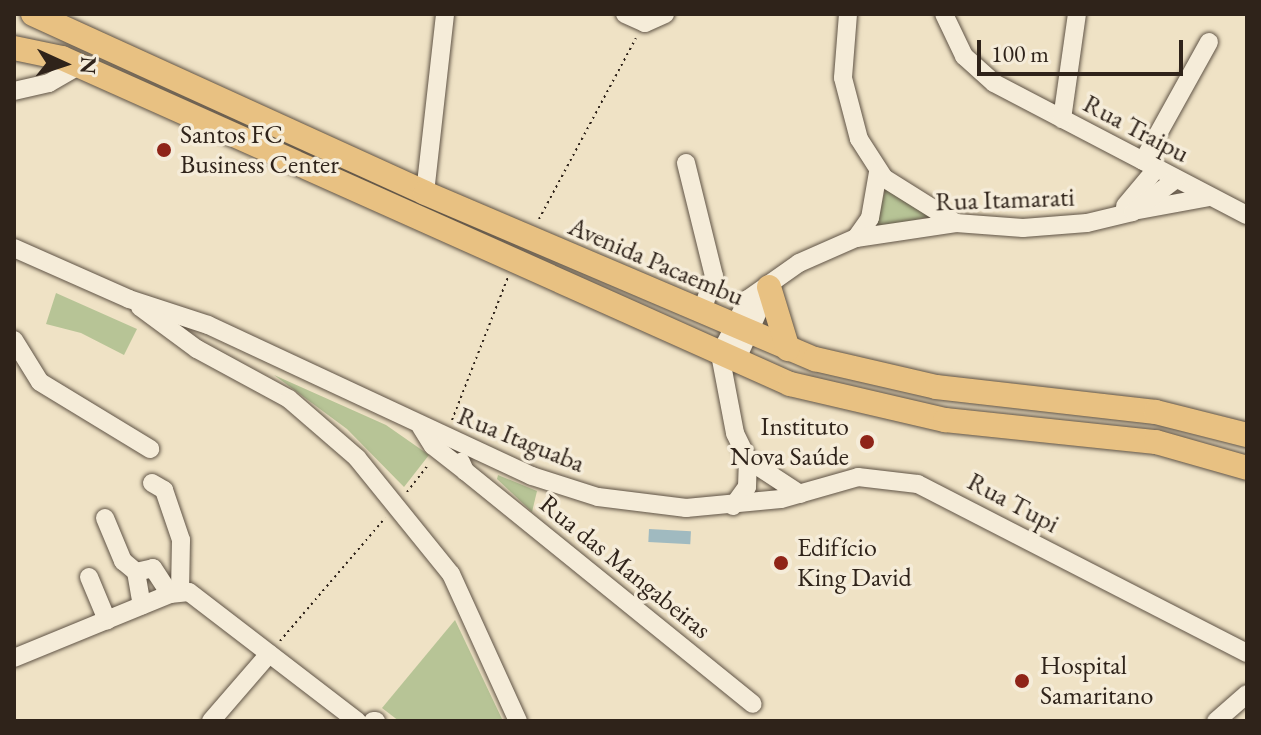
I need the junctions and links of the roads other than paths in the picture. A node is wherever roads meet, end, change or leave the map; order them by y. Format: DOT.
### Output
graph roads {
  1 [pos="33,14"];
  2 [pos="445,14"];
  3 [pos="625,14"];
  4 [pos="665,14"];
  5 [pos="848,14"];
  6 [pos="944,14"];
  7 [pos="1077,14"];
  8 [pos="646,19"];
  9 [pos="76,23"];
  10 [pos="1209,42"];
  11 [pos="14,48"];
  12 [pos="78,66"];
  13 [pos="14,91"];
  14 [pos="1062,119"];
  15 [pos="686,163"];
  16 [pos="1150,165"];
  17 [pos="878,172"];
  18 [pos="1176,179"];
  19 [pos="425,193"];
  20 [pos="1210,197"];
  21 [pos="1133,212"];
  22 [pos="1247,215"];
  23 [pos="1112,216"];
  24 [pos="956,223"];
  25 [pos="856,238"];
  26 [pos="14,248"];
  27 [pos="769,287"];
  28 [pos="129,299"];
  29 [pos="701,313"];
  30 [pos="740,329"];
  31 [pos="14,340"];
  32 [pos="788,349"];
  33 [pos="728,357"];
  34 [pos="421,427"];
  35 [pos="1247,435"];
  36 [pos="471,448"];
  37 [pos="150,449"];
  38 [pos="748,460"];
  39 [pos="1247,468"];
  40 [pos="465,471"];
  41 [pos="152,483"];
  42 [pos="800,494"];
  43 [pos="733,506"];
  44 [pos="105,518"];
  45 [pos="147,563"];
  46 [pos="89,577"];
  47 [pos="175,593"];
  48 [pos="142,605"];
  49 [pos="107,620"];
  50 [pos="1247,653"];
  51 [pos="269,654"];
  52 [pos="14,658"];
  53 [pos="1247,694"];
  54 [pos="753,704"];
  55 [pos="211,721"];
  56 [pos="357,721"];
  57 [pos="518,721"];
  58 [pos="1216,721"];
  1 -- 9 [label="main road, Avenida Pacaembu"];
  2 -- 19 [label="street"];
  3 -- 8 [label="street"];
  4 -- 8 [label="street"];
  5 -- 17 [label="street"];
  6 -- 14 [label="street, Rua Traipu"];
  7 -- 14 [label="street"];
  9 -- 19 [label="main road, Avenida Pacaembu"];
  10 -- 16 [label="street, Rua Itamarati"];
  11 -- 12 [label="main road, Avenida Pacaembu"];
  12 -- 13 [label="street"];
  12 -- 33 [label="main road, Avenida Pacaembu"];
  14 -- 16 [label="street, Rua Traipu"];
  15 -- 29 [label="street"];
  16 -- 18 [label="street, Rua Traipu"];
  16 -- 23 [label="street, Rua Itamarati"];
  17 -- 24 [label="street"];
  17 -- 25 [label="street"];
  18 -- 20 [label="street, Rua Traipu"];
  18 -- 21 [label="street, Rua Itamarati"];
  19 -- 29 [label="main road, Avenida Pacaembu"];
  20 -- 21 [label="street, Rua Itamarati"];
  20 -- 22 [label="street, Rua Traipu"];
  21 -- 23 [label="street, Rua Itamarati"];
  23 -- 24 [label="street, Rua Itamarati"];
  24 -- 25 [label="street, Rua Itamarati"];
  25 -- 27 [label="street, Rua Itamarati"];
  26 -- 28 [label="street"];
  27 -- 30 [label="street, Rua Itamarati"];
  27 -- 32 [label="main road"];
  28 -- 34 [label="street, Rua Itaguaba"];
  28 -- 57 [label="street"];
  29 -- 30 [label="main road, Avenida Pacaembu"];
  30 -- 32 [label="main road, Avenida Pacaembu"];
  30 -- 33 [label="street, Rua Itamarati"];
  31 -- 37 [label="street"];
  32 -- 35 [label="main road, Avenida Pacaembu"];
  33 -- 38 [label="street"];
  33 -- 39 [label="main road, Avenida Pacaembu"];
  34 -- 36 [label="street, Rua Itaguaba"];
  34 -- 40 [label="street, Rua das Mangabeiras"];
  36 -- 40 [label="street"];
  36 -- 43 [label="street, Rua Itaguaba"];
  38 -- 42 [label="street"];
  38 -- 43 [label="street"];
  40 -- 54 [label="street, Rua das Mangabeiras"];
  41 -- 47 [label="street"];
  42 -- 43 [label="street, Rua Itaguaba"];
  42 -- 50 [label="street, Rua Tupi"];
  44 -- 45 [label="street"];
  45 -- 47 [label="street"];
  45 -- 48 [label="street"];
  46 -- 49 [label="street"];
  47 -- 48 [label="street"];
  47 -- 51 [label="street"];
  48 -- 49 [label="street"];
  49 -- 52 [label="street"];
  51 -- 55 [label="street"];
  51 -- 56 [label="street"];
  53 -- 58 [label="street"];
}
